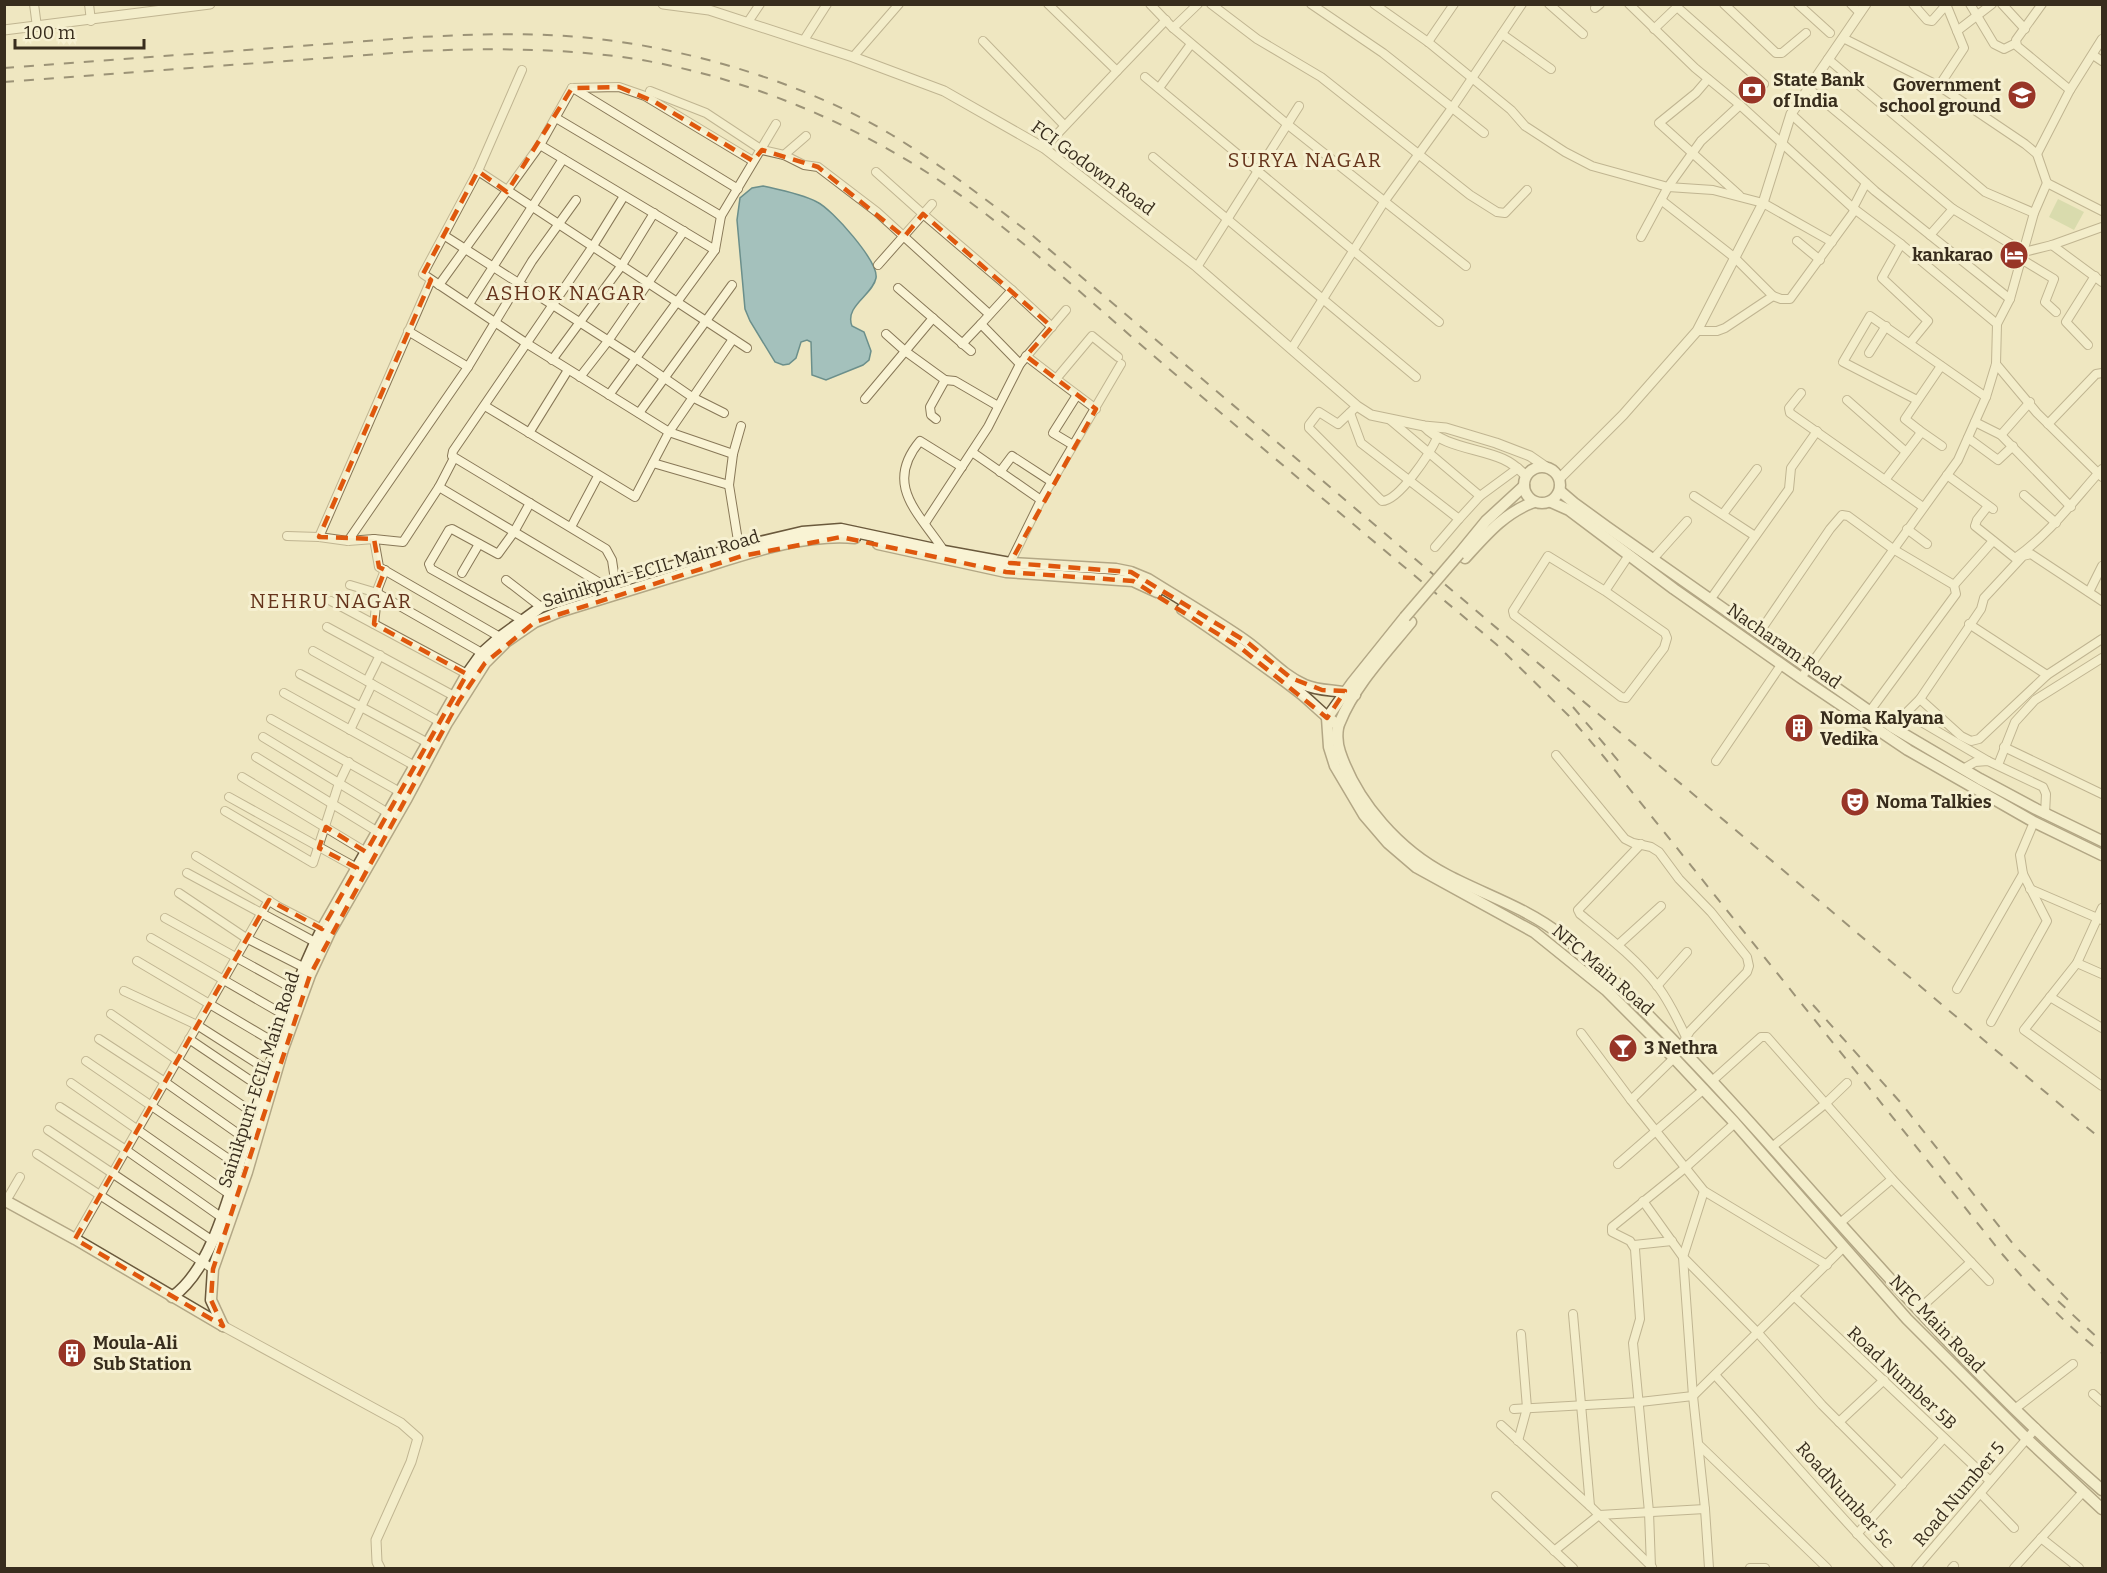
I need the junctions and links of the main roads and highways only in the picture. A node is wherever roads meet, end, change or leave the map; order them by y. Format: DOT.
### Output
graph roads {
  1 [pos="1523,476"];
  2 [pos="1560,491"];
  3 [pos="1534,502"];
  4 [pos="1551,502"];
  5 [pos="1629,551"];
  6 [pos="1462,556"];
  7 [pos="613,588"];
  8 [pos="1350,693"];
  9 [pos="1328,718"];
  10 [pos="1338,725"];
  11 [pos="2103,841"];
  12 [pos="2103,855"];
  13 [pos="1677,1053"];
  14 [pos="1814,1194"];
  15 [pos="5,1200"];
  16 [pos="1805,1202"];
  17 [pos="172,1297"];
  18 [pos="2103,1490"];
  19 [pos="2103,1509"];
  1 -- 2 [label="main road"];
  1 -- 3 [label="main road"];
  1 -- 6 [label="main road"];
  2 -- 4 [label="main road"];
  2 -- 5 [label="main road, Nacharam Road"];
  3 -- 4 [label="main road"];
  3 -- 6 [label="main road"];
  4 -- 5 [label="main road, Nacharam Road"];
  5 -- 11 [label="main road, Nacharam Road"];
  5 -- 12 [label="main road, Nacharam Road"];
  6 -- 8 [label="main road, bridge"];
  7 -- 8 [label="main road, Sainikpuri-ECIL Main Road"];
  7 -- 9 [label="main road, Sainikpuri-ECIL Main Road"];
  7 -- 17 [label="main road, Sainikpuri-ECIL Main Road"];
  7 -- 17 [label="main road, Sainikpuri-ECIL Main Road"];
  8 -- 9 [label="main road"];
  8 -- 10 [label="main road"];
  9 -- 10 [label="main road, Sainikpuri-ECIL Main Road"];
  9 -- 13 [label="main road, NFC Main Road"];
  10 -- 13 [label="main road, NFC Main Road"];
  13 -- 14 [label="main road, NFC Main Road"];
  13 -- 16 [label="main road, NFC Main Road"];
  14 -- 16 [label="main road"];
  14 -- 18 [label="main road, NFC Main Road"];
  15 -- 17 [label="main road"];
  16 -- 19 [label="main road, NFC Main Road"];
}
